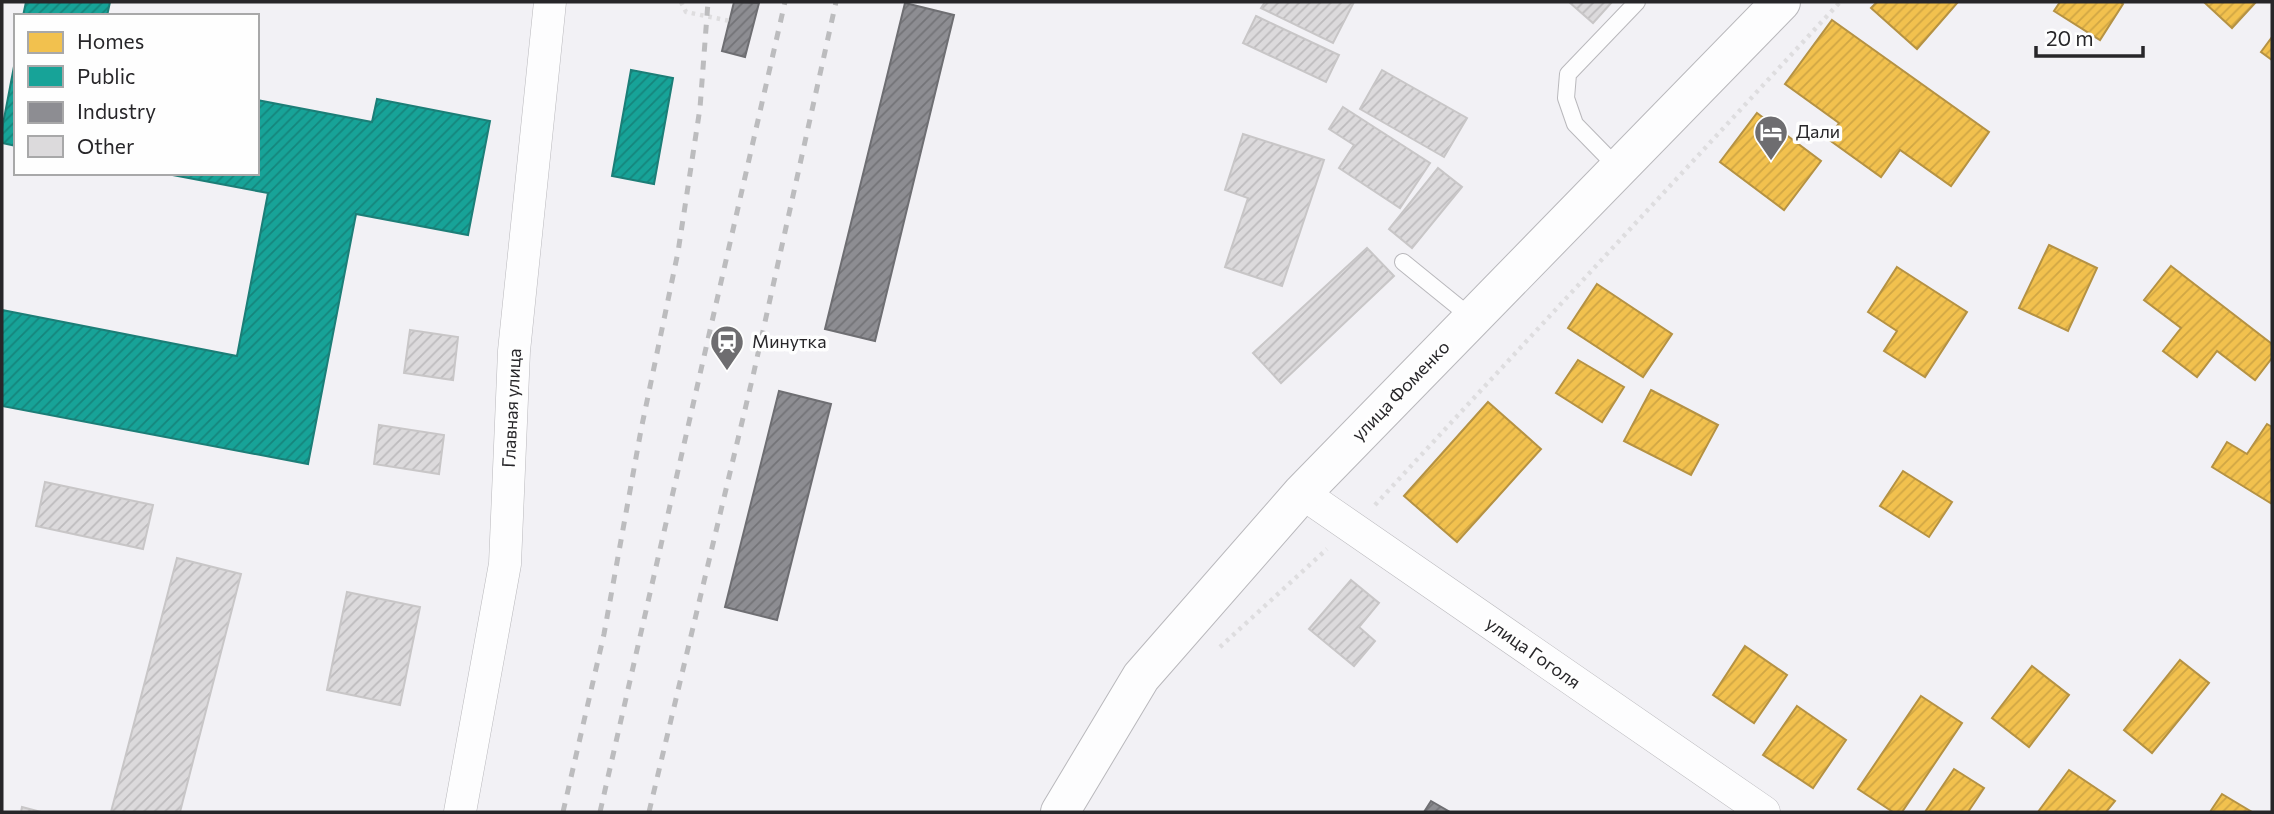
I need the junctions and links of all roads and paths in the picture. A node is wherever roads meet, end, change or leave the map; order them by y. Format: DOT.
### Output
graph roads {
  1 [pos="550,2"];
  2 [pos="681,2"];
  3 [pos="1637,2"];
  4 [pos="1781,2"];
  5 [pos="1840,2"];
  6 [pos="730,21"];
  7 [pos="1618,168"];
  8 [pos="1403,262"];
  9 [pos="1472,318"];
  10 [pos="1302,493"];
  11 [pos="1351,527"];
  12 [pos="1219,648"];
  13 [pos="460,812"];
  14 [pos="1060,812"];
  15 [pos="1765,812"];
  1 -- 13 [label="street, Главная улица"];
  2 -- 6 [label="path"];
  3 -- 7 [label="lane"];
  4 -- 7 [label="street, улица Фоменко"];
  5 -- 11 [label="path"];
  7 -- 9 [label="street, улица Фоменко"];
  8 -- 9 [label="lane"];
  9 -- 10 [label="street, улица Фоменко"];
  10 -- 11 [label="street, улица Гоголя"];
  10 -- 14 [label="street, улица Фоменко"];
  11 -- 12 [label="path"];
  11 -- 15 [label="street, улица Гоголя"];
}
